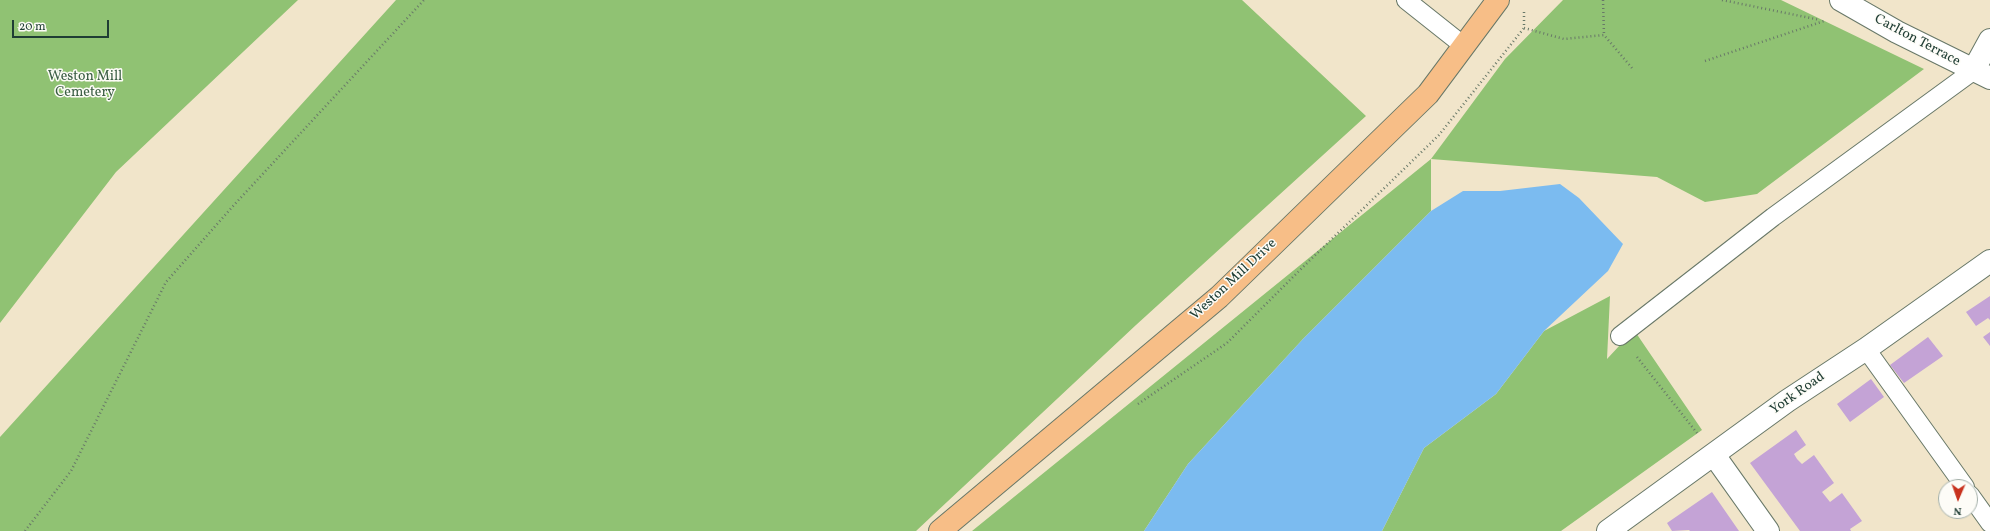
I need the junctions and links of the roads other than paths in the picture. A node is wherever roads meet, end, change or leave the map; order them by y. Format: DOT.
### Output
graph roads {
  1 [pos="1406,0"];
  2 [pos="1498,0"];
  3 [pos="1842,0"];
  4 [pos="1990,40"];
  5 [pos="1464,46"];
  6 [pos="1982,75"];
  7 [pos="1990,261"];
  8 [pos="1620,336"];
  9 [pos="1866,349"];
  10 [pos="1714,455"];
  11 [pos="1959,479"];
  12 [pos="1978,506"];
  13 [pos="1990,523"];
  14 [pos="940,531"];
  15 [pos="1608,531"];
  16 [pos="1768,531"];
  1 -- 5 [label="lane"];
  2 -- 5 [label="main road, Weston Mill Drive"];
  3 -- 6 [label="street, Carlton Terrace"];
  4 -- 6 [label="street, Carlton Terrace"];
  5 -- 14 [label="main road, Weston Mill Drive"];
  6 -- 8 [label="lane"];
  7 -- 9 [label="street, York Road"];
  9 -- 10 [label="street, York Road"];
  9 -- 11 [label="lane"];
  10 -- 15 [label="street, York Road"];
  10 -- 16 [label="street"];
  12 -- 13 [label="lane"];
}
